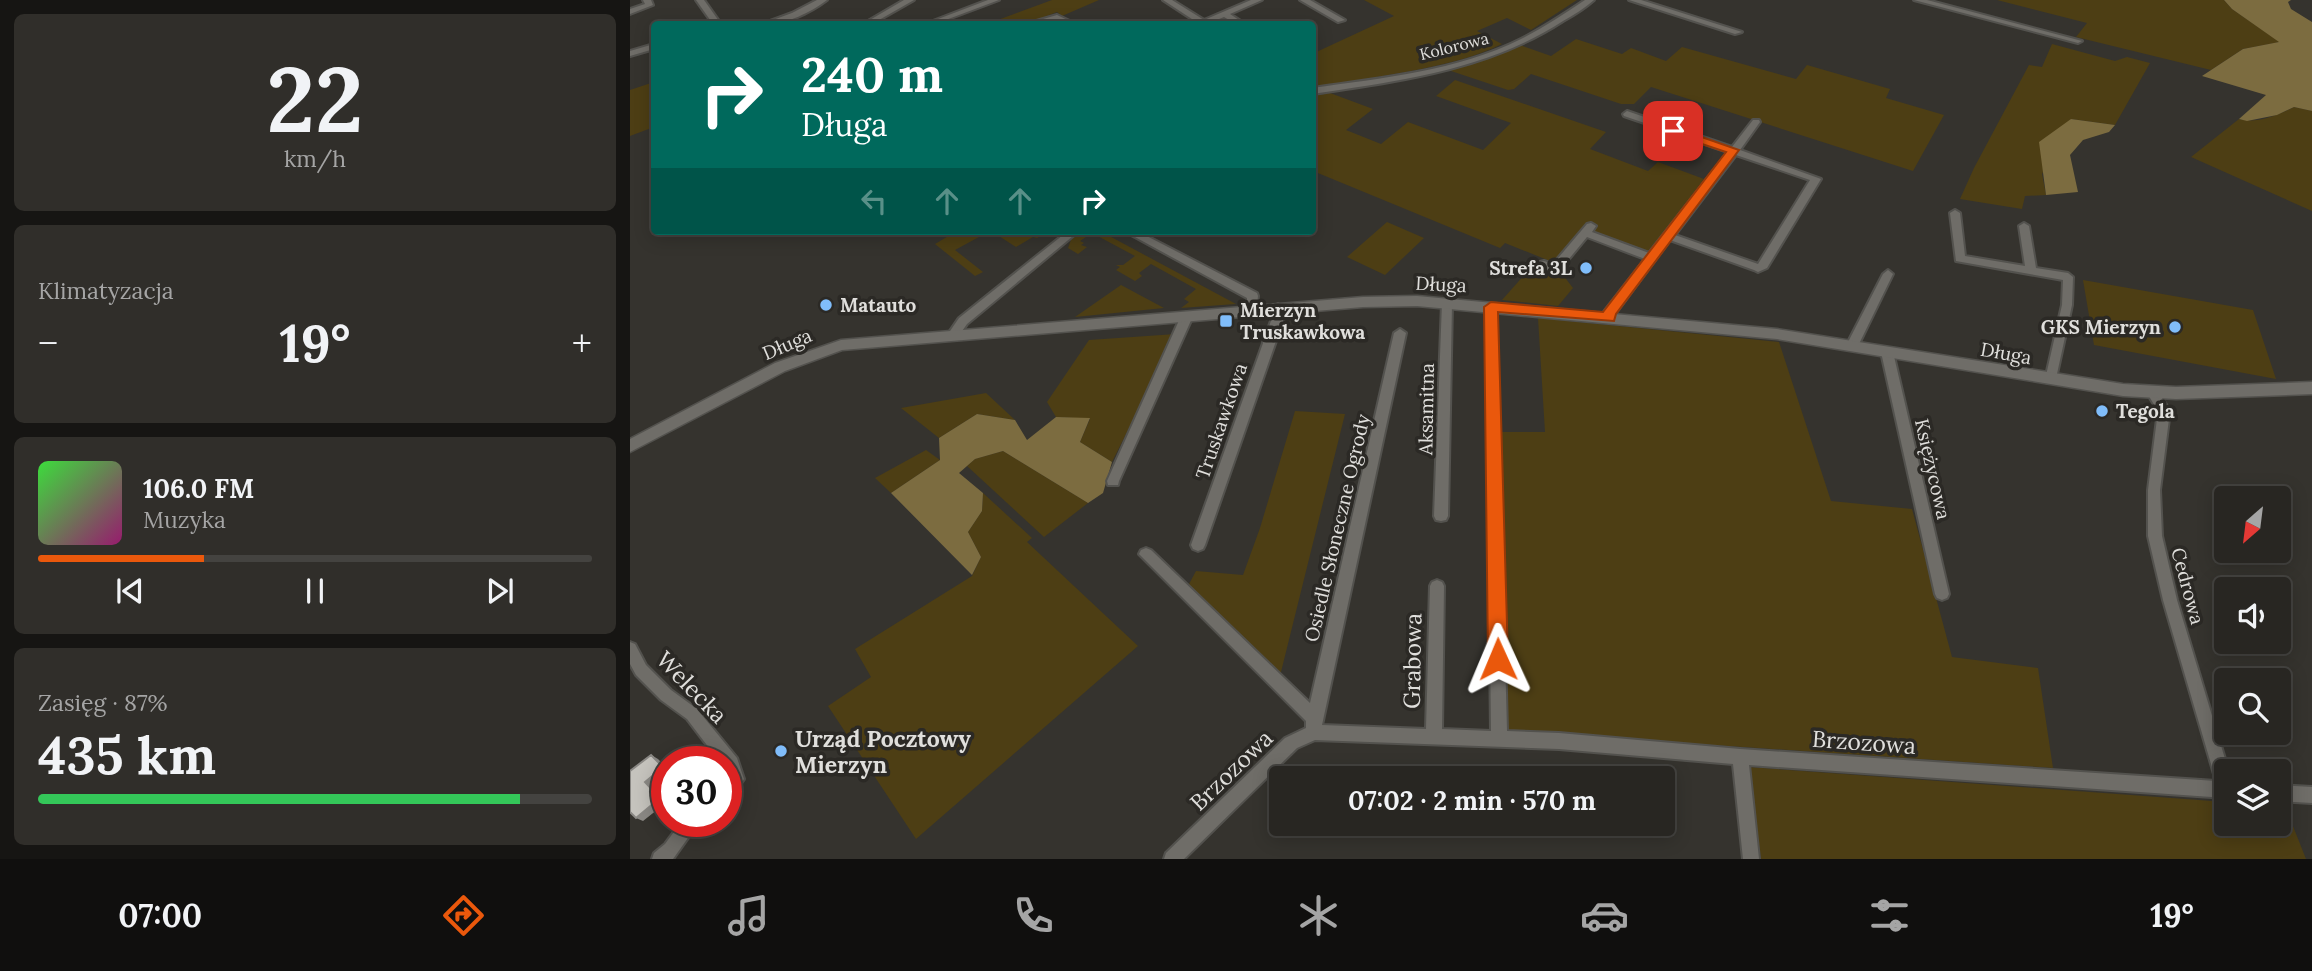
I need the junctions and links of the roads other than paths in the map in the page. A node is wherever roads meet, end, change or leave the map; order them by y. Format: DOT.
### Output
graph roads {
  1 [pos="646,0"];
  2 [pos="700,0"];
  3 [pos="823,0"];
  4 [pos="910,0"];
  5 [pos="995,0"];
  6 [pos="1167,0"];
  7 [pos="1256,0"];
  8 [pos="1304,0"];
  9 [pos="1590,0"];
  10 [pos="1633,0"];
  11 [pos="1918,0"];
  12 [pos="630,12"];
  13 [pos="1224,15"];
  14 [pos="1341,20"];
  15 [pos="716,21"];
  16 [pos="776,21"];
  17 [pos="872,21"];
  18 [pos="937,21"];
  19 [pos="1042,21"];
  20 [pos="1066,21"];
  21 [pos="1198,21"];
  22 [pos="1209,21"];
  23 [pos="1235,21"];
  24 [pos="1739,31"];
  25 [pos="2078,41"];
  26 [pos="651,47"];
  27 [pos="630,54"];
  28 [pos="1316,90"];
  29 [pos="1627,114"];
  30 [pos="1756,122"];
  31 [pos="1673,131"];
  32 [pos="1733,150"];
  33 [pos="1654,153"];
  34 [pos="1955,213"];
  35 [pos="2024,226"];
  36 [pos="1069,235"];
  37 [pos="1137,235"];
  38 [pos="1668,236"];
  39 [pos="1651,258"];
  40 [pos="1544,264"];
  41 [pos="2031,271"];
  42 [pos="1888,274"];
  43 [pos="1447,303"];
  44 [pos="1491,307"];
  45 [pos="1278,308"];
  46 [pos="1252,310"];
  47 [pos="1187,316"];
  48 [pos="1609,318"];
  49 [pos="1400,333"];
  50 [pos="954,334"];
  51 [pos="1852,346"];
  52 [pos="1887,352"];
  53 [pos="2051,380"];
  54 [pos="2312,388"];
  55 [pos="2153,393"];
  56 [pos="630,446"];
  57 [pos="1113,481"];
  58 [pos="1441,516"];
  59 [pos="1198,545"];
  60 [pos="1146,554"];
  61 [pos="1437,586"];
  62 [pos="1942,594"];
  63 [pos="630,649"];
  64 [pos="1314,725"];
  65 [pos="1434,737"];
  66 [pos="1500,739"];
  67 [pos="717,746"];
  68 [pos="1740,757"];
  69 [pos="2217,759"];
  70 [pos="2214,788"];
  71 [pos="2291,794"];
  72 [pos="2312,795"];
  73 [pos="680,837"];
  74 [pos="660,859"];
  75 [pos="1172,859"];
  76 [pos="1751,859"];
  1 -- 12 [label="street"];
  2 -- 15 [label="street"];
  3 -- 16 [label="street"];
  4 -- 17 [label="street"];
  5 -- 18 [label="street"];
  6 -- 21 [label="street"];
  7 -- 13 [label="street"];
  8 -- 14 [label="street"];
  9 -- 28 [label="street, Kolorowa"];
  10 -- 24 [label="street"];
  11 -- 25 [label="street"];
  13 -- 22 [label="street"];
  13 -- 23 [label="street"];
  19 -- 20 [label="street"];
  26 -- 27 [label="street"];
  29 -- 31 [label="street"];
  30 -- 32 [label="street"];
  31 -- 32 [label="street"];
  31 -- 33 [label="street"];
  32 -- 38 [label="street"];
  32 -- 38 [label="street"];
  34 -- 41 [label="street"];
  35 -- 41 [label="street"];
  36 -- 50 [label="street"];
  37 -- 46 [label="street"];
  38 -- 39 [label="street"];
  39 -- 40 [label="street"];
  39 -- 48 [label="street"];
  41 -- 53 [label="street"];
  42 -- 51 [label="street"];
  43 -- 44 [label="street, Długa"];
  43 -- 45 [label="street, Długa"];
  43 -- 58 [label="street, Aksamitna"];
  44 -- 48 [label="street, Długa"];
  44 -- 66 [label="street"];
  45 -- 46 [label="street, Długa"];
  45 -- 59 [label="street, Truskawkowa"];
  46 -- 47 [label="street, Długa"];
  47 -- 50 [label="street, Długa"];
  47 -- 57 [label="street"];
  48 -- 51 [label="street, Długa"];
  49 -- 64 [label="street, Osiedle Słoneczne Ogrody"];
  50 -- 56 [label="street, Długa"];
  51 -- 52 [label="street, Długa"];
  52 -- 53 [label="street, Długa"];
  52 -- 62 [label="street, Księżycowa"];
  53 -- 55 [label="street, Długa"];
  54 -- 55 [label="street, Długa"];
  55 -- 69 [label="street, Cedrowa"];
  60 -- 64 [label="street"];
  61 -- 65 [label="street, Grabowa"];
  63 -- 67 [label="street, Welecka"];
  64 -- 65 [label="street, Brzozowa"];
  64 -- 75 [label="street, Brzozowa"];
  65 -- 66 [label="street, Brzozowa"];
  66 -- 68 [label="street, Brzozowa"];
  68 -- 70 [label="street, Brzozowa"];
  68 -- 76 [label="street"];
  71 -- 72 [label="street"];
  73 -- 74 [label="street"];
}
